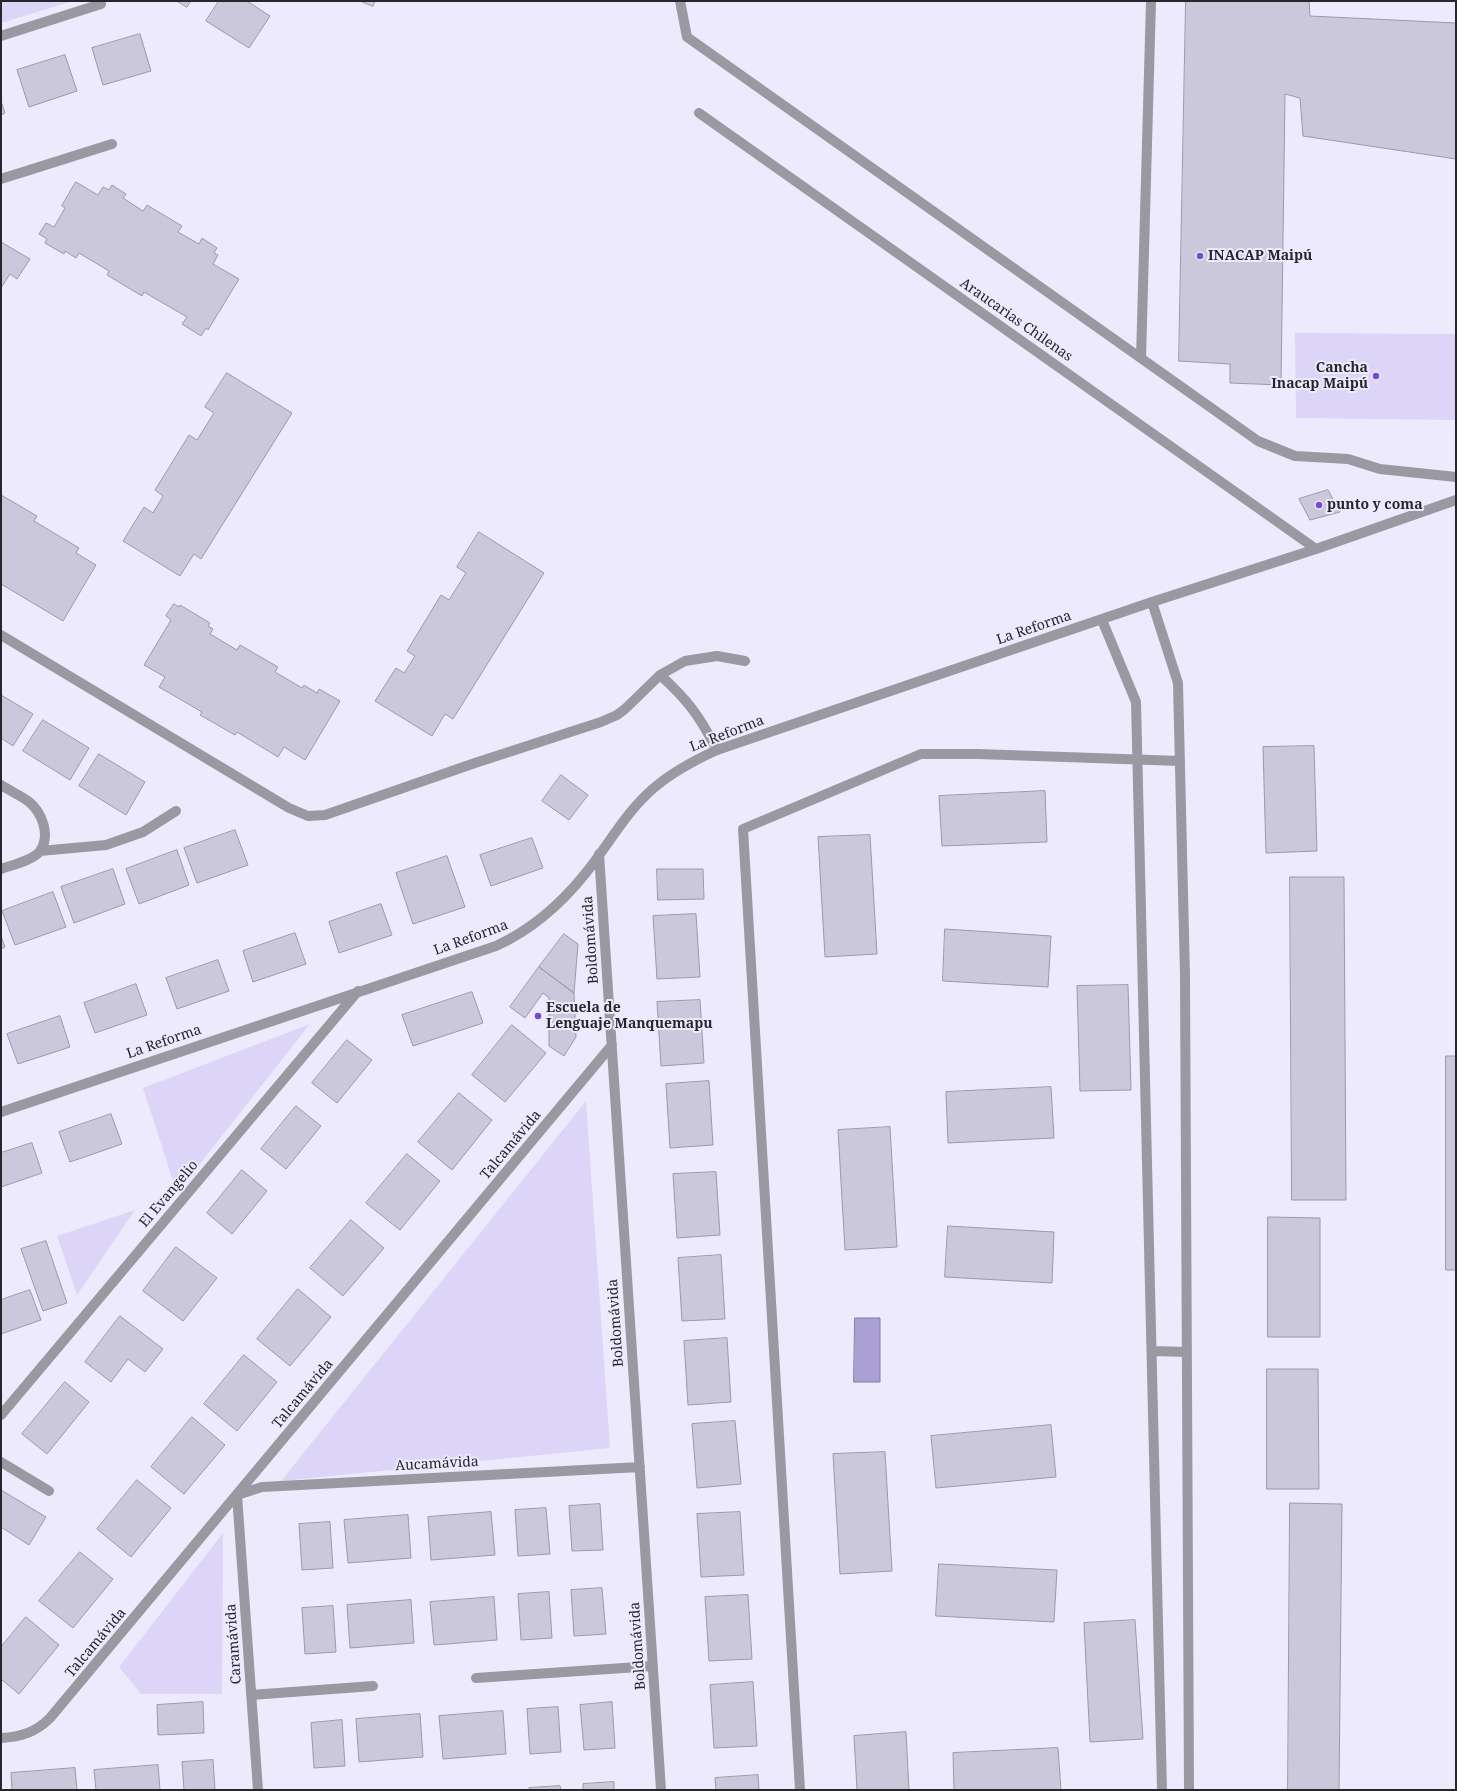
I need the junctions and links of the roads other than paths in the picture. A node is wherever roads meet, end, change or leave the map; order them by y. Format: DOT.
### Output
graph roads {
  1 [pos="680,1"];
  2 [pos="1151,1"];
  3 [pos="99,2"];
  4 [pos="1,36"];
  5 [pos="699,113"];
  6 [pos="112,144"];
  7 [pos="1,179"];
  8 [pos="1141,358"];
  9 [pos="1456,477"];
  10 [pos="1456,500"];
  11 [pos="1316,549"];
  12 [pos="1152,602"];
  13 [pos="1102,620"];
  14 [pos="1,635"];
  15 [pos="745,661"];
  16 [pos="660,675"];
  17 [pos="718,750"];
  18 [pos="1138,760"];
  19 [pos="1180,762"];
  20 [pos="1,785"];
  21 [pos="176,811"];
  22 [pos="40,851"];
  23 [pos="599,854"];
  24 [pos="1,869"];
  25 [pos="358,991"];
  26 [pos="612,1045"];
  27 [pos="1,1112"];
  28 [pos="1152,1351"];
  29 [pos="1187,1352"];
  30 [pos="1,1415"];
  31 [pos="1,1462"];
  32 [pos="640,1467"];
  33 [pos="49,1491"];
  34 [pos="237,1495"];
  35 [pos="653,1666"];
  36 [pos="476,1678"];
  37 [pos="373,1686"];
  38 [pos="251,1695"];
  39 [pos="1,1738"];
  40 [pos="258,1790"];
  41 [pos="661,1790"];
  42 [pos="800,1790"];
  43 [pos="1162,1790"];
  44 [pos="1189,1790"];
  1 -- 8 [label="street"];
  2 -- 8 [label="street"];
  3 -- 4 [label="street"];
  5 -- 11 [label="street, Araucarias Chilenas"];
  6 -- 7 [label="street"];
  8 -- 9 [label="street"];
  10 -- 11 [label="street, La Reforma"];
  11 -- 12 [label="street, La Reforma"];
  12 -- 13 [label="street, La Reforma"];
  12 -- 19 [label="street"];
  13 -- 17 [label="street, La Reforma"];
  13 -- 18 [label="street"];
  14 -- 16 [label="street"];
  15 -- 16 [label="street"];
  16 -- 17 [label="street"];
  17 -- 23 [label="street, La Reforma"];
  18 -- 19 [label="street"];
  18 -- 28 [label="street"];
  18 -- 42 [label="street"];
  19 -- 29 [label="street"];
  20 -- 22 [label="street"];
  21 -- 22 [label="street"];
  22 -- 24 [label="street"];
  23 -- 25 [label="street, La Reforma"];
  23 -- 26 [label="street, Boldomávida"];
  25 -- 27 [label="street, La Reforma"];
  25 -- 30 [label="street, El Evangelio"];
  26 -- 32 [label="street, Boldomávida"];
  26 -- 34 [label="street, Talcamávida"];
  28 -- 29 [label="street"];
  28 -- 43 [label="street"];
  29 -- 44 [label="street"];
  31 -- 33 [label="street"];
  32 -- 34 [label="street, Aucamávida"];
  32 -- 35 [label="street, Boldomávida"];
  34 -- 38 [label="street, Caramávida"];
  34 -- 39 [label="street, Talcamávida"];
  35 -- 36 [label="street"];
  35 -- 41 [label="street, Boldomávida"];
  37 -- 38 [label="street"];
  38 -- 40 [label="street, Caramávida"];
}
